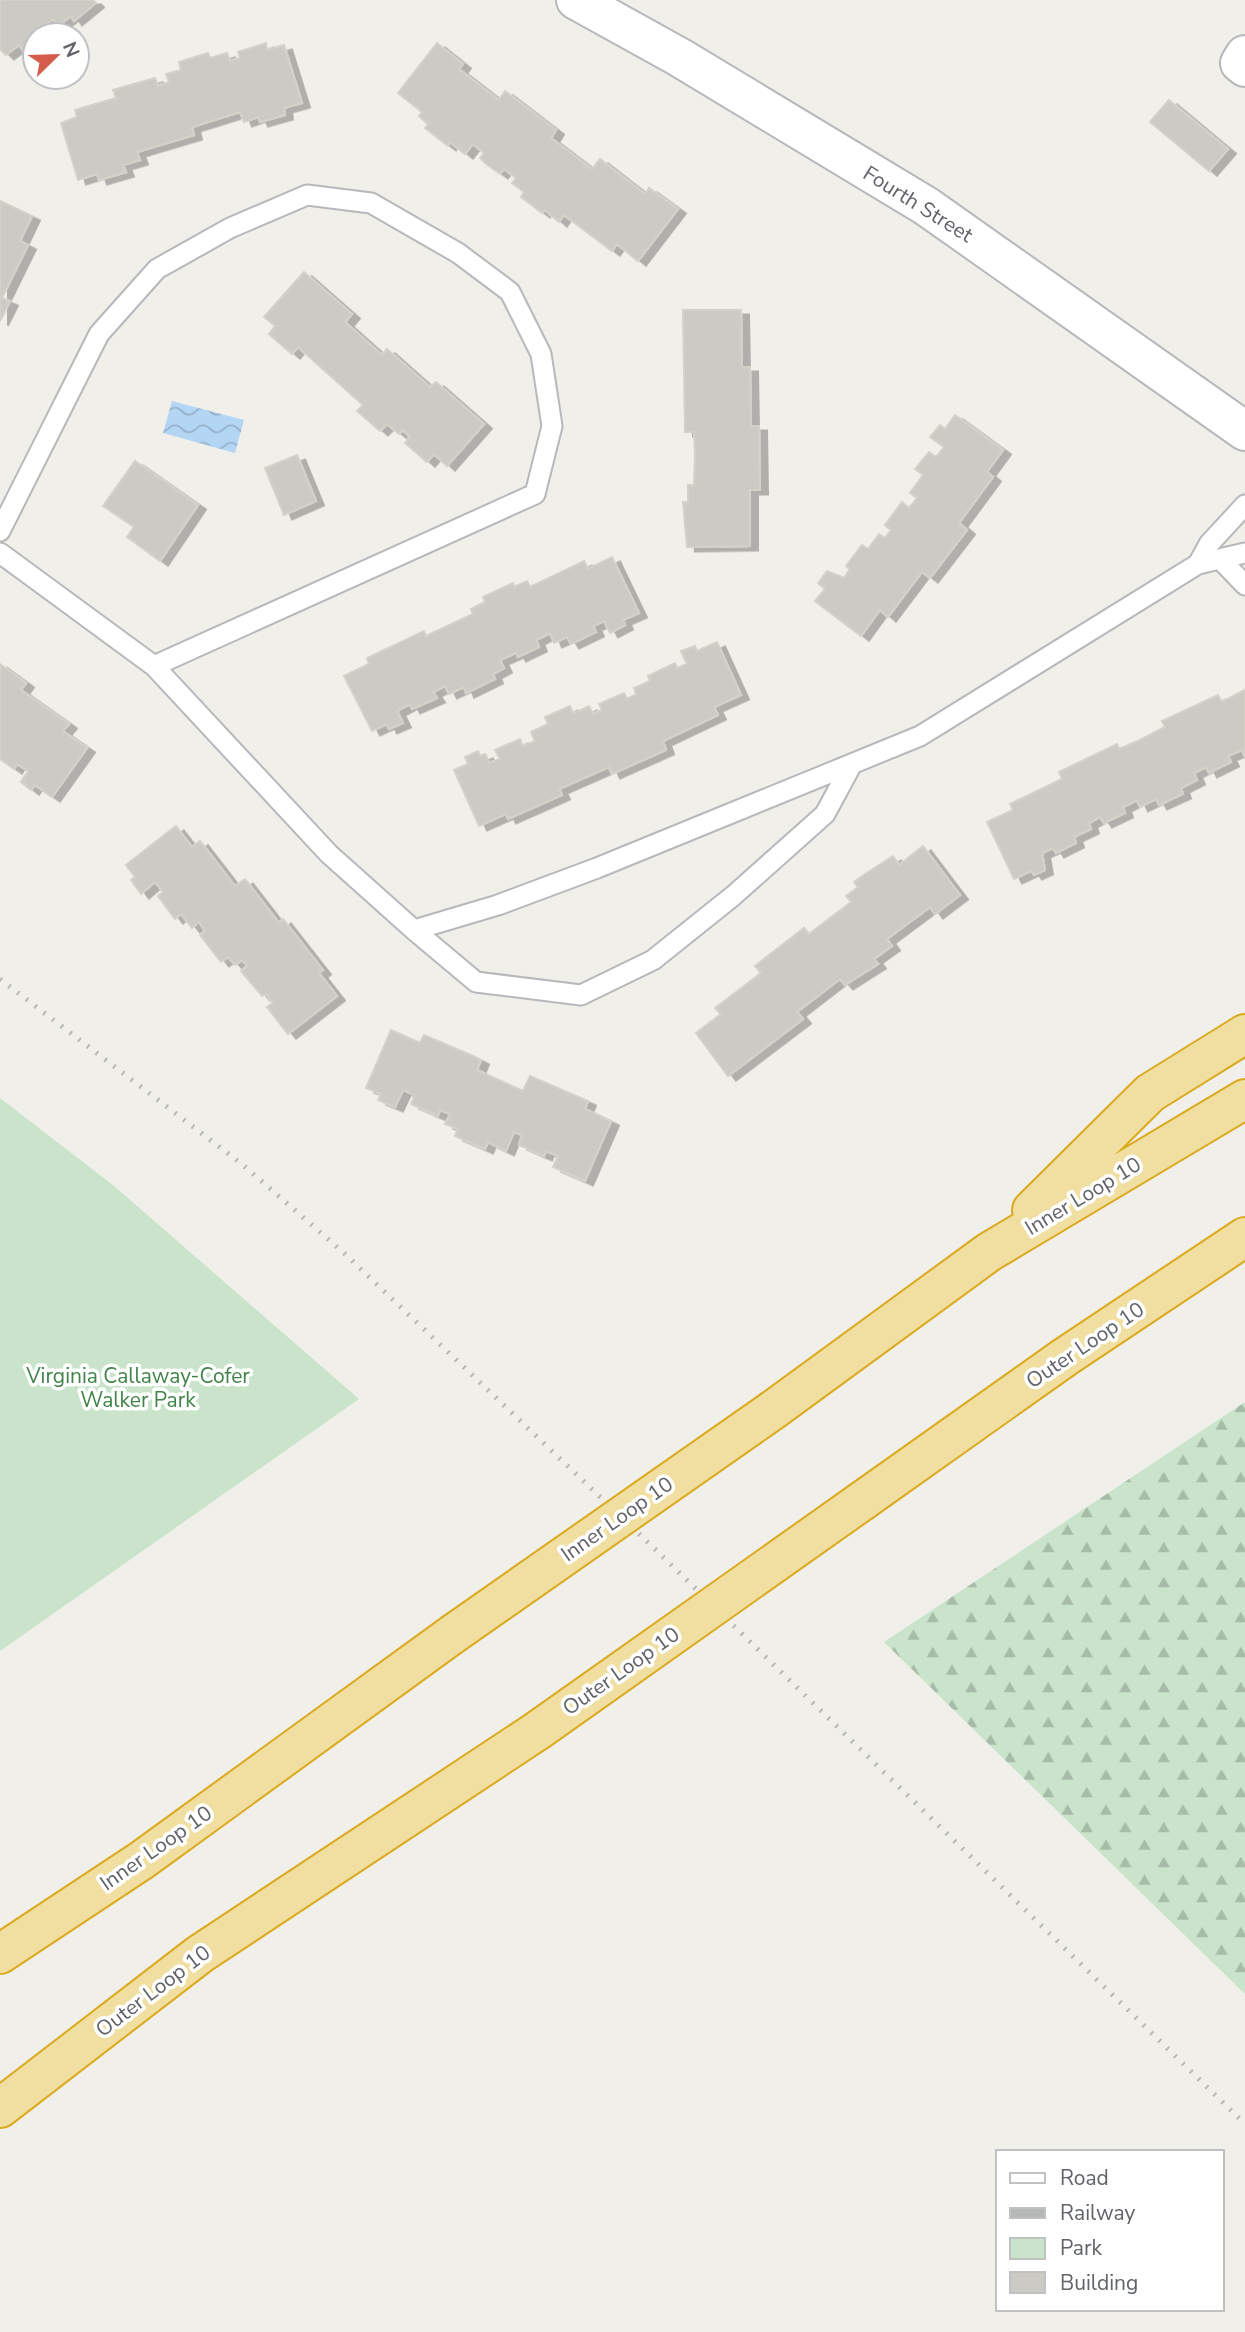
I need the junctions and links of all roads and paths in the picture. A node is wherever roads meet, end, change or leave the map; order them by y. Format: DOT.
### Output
graph roads {
  1 [pos="576,0"];
  2 [pos="1245,55"];
  3 [pos="1245,67"];
  4 [pos="1245,431"];
  5 [pos="1245,505"];
  6 [pos="0,531"];
  7 [pos="0,553"];
  8 [pos="1245,553"];
  9 [pos="1220,559"];
  10 [pos="1198,564"];
  11 [pos="1245,585"];
  12 [pos="154,666"];
  13 [pos="852,764"];
  14 [pos="414,930"];
  15 [pos="1245,1034"];
  16 [pos="1245,1099"];
  17 [pos="1245,1237"];
  18 [pos="989,1252"];
  19 [pos="0,1954"];
  20 [pos="0,2108"];
  1 -- 4 [label="street, Fourth Street"];
  2 -- 3 [label="street"];
  5 -- 10 [label="lane"];
  6 -- 12 [label="lane"];
  7 -- 12 [label="lane"];
  8 -- 9 [label="lane"];
  9 -- 10 [label="lane"];
  9 -- 11 [label="lane"];
  10 -- 13 [label="lane"];
  12 -- 14 [label="lane"];
  13 -- 14 [label="lane"];
  13 -- 14 [label="lane"];
  15 -- 18 [label="highway"];
  16 -- 18 [label="highway, Inner Loop 10"];
  17 -- 20 [label="highway, Outer Loop 10, bridge"];
  18 -- 19 [label="highway, Inner Loop 10, bridge"];
}
